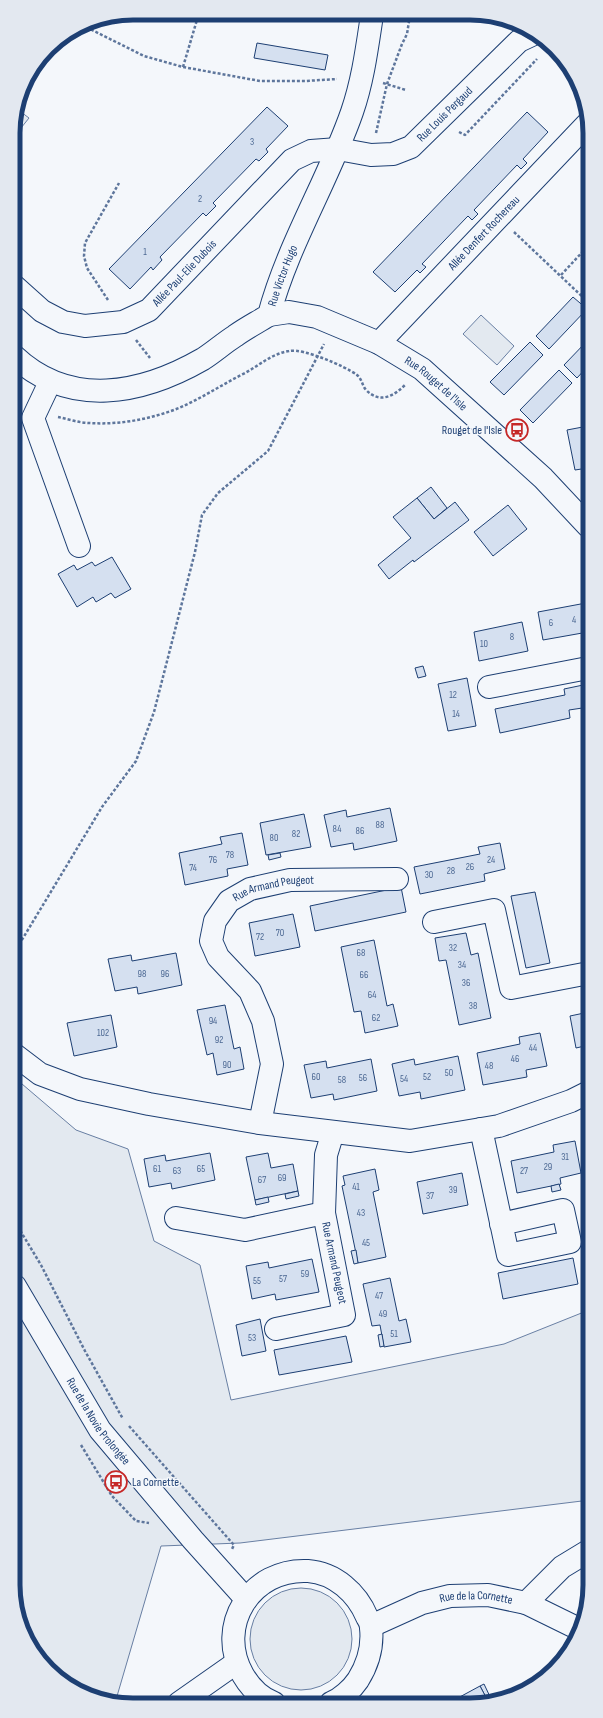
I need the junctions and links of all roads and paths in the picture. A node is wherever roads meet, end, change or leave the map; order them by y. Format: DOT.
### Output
graph roads {
  1 [pos="197,20"];
  2 [pos="371,20"];
  3 [pos="409,20"];
  4 [pos="90,29"];
  5 [pos="529,36"];
  6 [pos="183,67"];
  7 [pos="363,77"];
  8 [pos="583,128"];
  9 [pos="338,149"];
  10 [pos="371,155"];
  11 [pos="119,183"];
  12 [pos="498,217"];
  13 [pos="583,251"];
  14 [pos="560,275"];
  15 [pos="20,291"];
  16 [pos="583,297"];
  17 [pos="269,315"];
  18 [pos="123,322"];
  19 [pos="335,324"];
  20 [pos="378,343"];
  21 [pos="317,356"];
  22 [pos="20,362"];
  23 [pos="422,369"];
  24 [pos="165,378"];
  25 [pos="50,382"];
  26 [pos="33,418"];
  27 [pos="583,521"];
  28 [pos="79,546"];
  29 [pos="583,669"];
  30 [pos="489,687"];
  31 [pos="397,879"];
  32 [pos="434,922"];
  33 [pos="20,943"];
  34 [pos="583,974"];
  35 [pos="20,1059"];
  36 [pos="583,1095"];
  37 [pos="260,1123"];
  38 [pos="481,1129"];
  39 [pos="333,1132"];
  40 [pos="324,1213"];
  41 [pos="176,1218"];
  42 [pos="501,1224"];
  43 [pos="20,1230"];
  44 [pos="20,1294"];
  45 [pos="276,1329"];
  46 [pos="583,1554"];
  47 [pos="222,1572"];
  48 [pos="246,1599"];
  49 [pos="526,1603"];
  50 [pos="371,1626"];
  51 [pos="575,1627"];
  52 [pos="236,1663"];
  53 [pos="186,1698"];
  54 [pos="264,1698"];
  55 [pos="338,1698"];
  1 -- 6 [label="path"];
  2 -- 7 [label="street, Rue Victor Hugo"];
  3 -- 10 [label="path"];
  4 -- 6 [label="path"];
  5 -- 10 [label="street, Rue Louis Pergaud"];
  6 -- 7 [label="path"];
  7 -- 9 [label="street, Rue Victor Hugo"];
  8 -- 12 [label="street, Allée Denfert Rochereau"];
  9 -- 10 [label="street, Rue Louis Pergaud"];
  9 -- 17 [label="street, Rue Victor Hugo"];
  9 -- 18 [label="street, Allée Paul-Elie Dubois"];
  11 -- 18 [label="path"];
  12 -- 14 [label="path"];
  12 -- 20 [label="street, Allée Denfert Rochereau"];
  13 -- 14 [label="path"];
  14 -- 16 [label="path"];
  15 -- 18 [label="street, Allée Paul-Elie Dubois"];
  17 -- 19 [label="street, Rue Rouget de l'Isle"];
  17 -- 24 [label="street, Rue Victor Hugo"];
  18 -- 24 [label="path"];
  19 -- 20 [label="street, Rue Rouget de l'Isle"];
  19 -- 21 [label="path"];
  20 -- 23 [label="street, Rue Rouget de l'Isle"];
  21 -- 23 [label="path"];
  21 -- 26 [label="path"];
  21 -- 33 [label="path"];
  22 -- 25 [label="street, Rue Victor Hugo"];
  23 -- 27 [label="street, Rue Rouget de l'Isle"];
  24 -- 25 [label="street, Rue Victor Hugo"];
  25 -- 26 [label="street"];
  26 -- 28 [label="street"];
  29 -- 30 [label="street"];
  31 -- 37 [label="street, Rue Armand Peugeot"];
  32 -- 34 [label="street"];
  35 -- 37 [label="street"];
  36 -- 38 [label="street"];
  37 -- 39 [label="street"];
  38 -- 39 [label="street"];
  38 -- 42 [label="street"];
  39 -- 40 [label="street, Rue Armand Peugeot"];
  40 -- 41 [label="street, Rue Armand Peugeot"];
  40 -- 45 [label="street, Rue Armand Peugeot"];
  43 -- 47 [label="path"];
  44 -- 47 [label="street, Rue de la Novie Prolongée"];
  46 -- 49 [label="street"];
  47 -- 48 [label="street, Rue de la Novie Prolongée"];
  48 -- 50 [label="street"];
  48 -- 52 [label="street"];
  49 -- 50 [label="street, Rue de la Cornette"];
  49 -- 51 [label="street, Rue de la Cornette"];
  50 -- 55 [label="street"];
  52 -- 53 [label="street"];
  52 -- 54 [label="street"];
}
